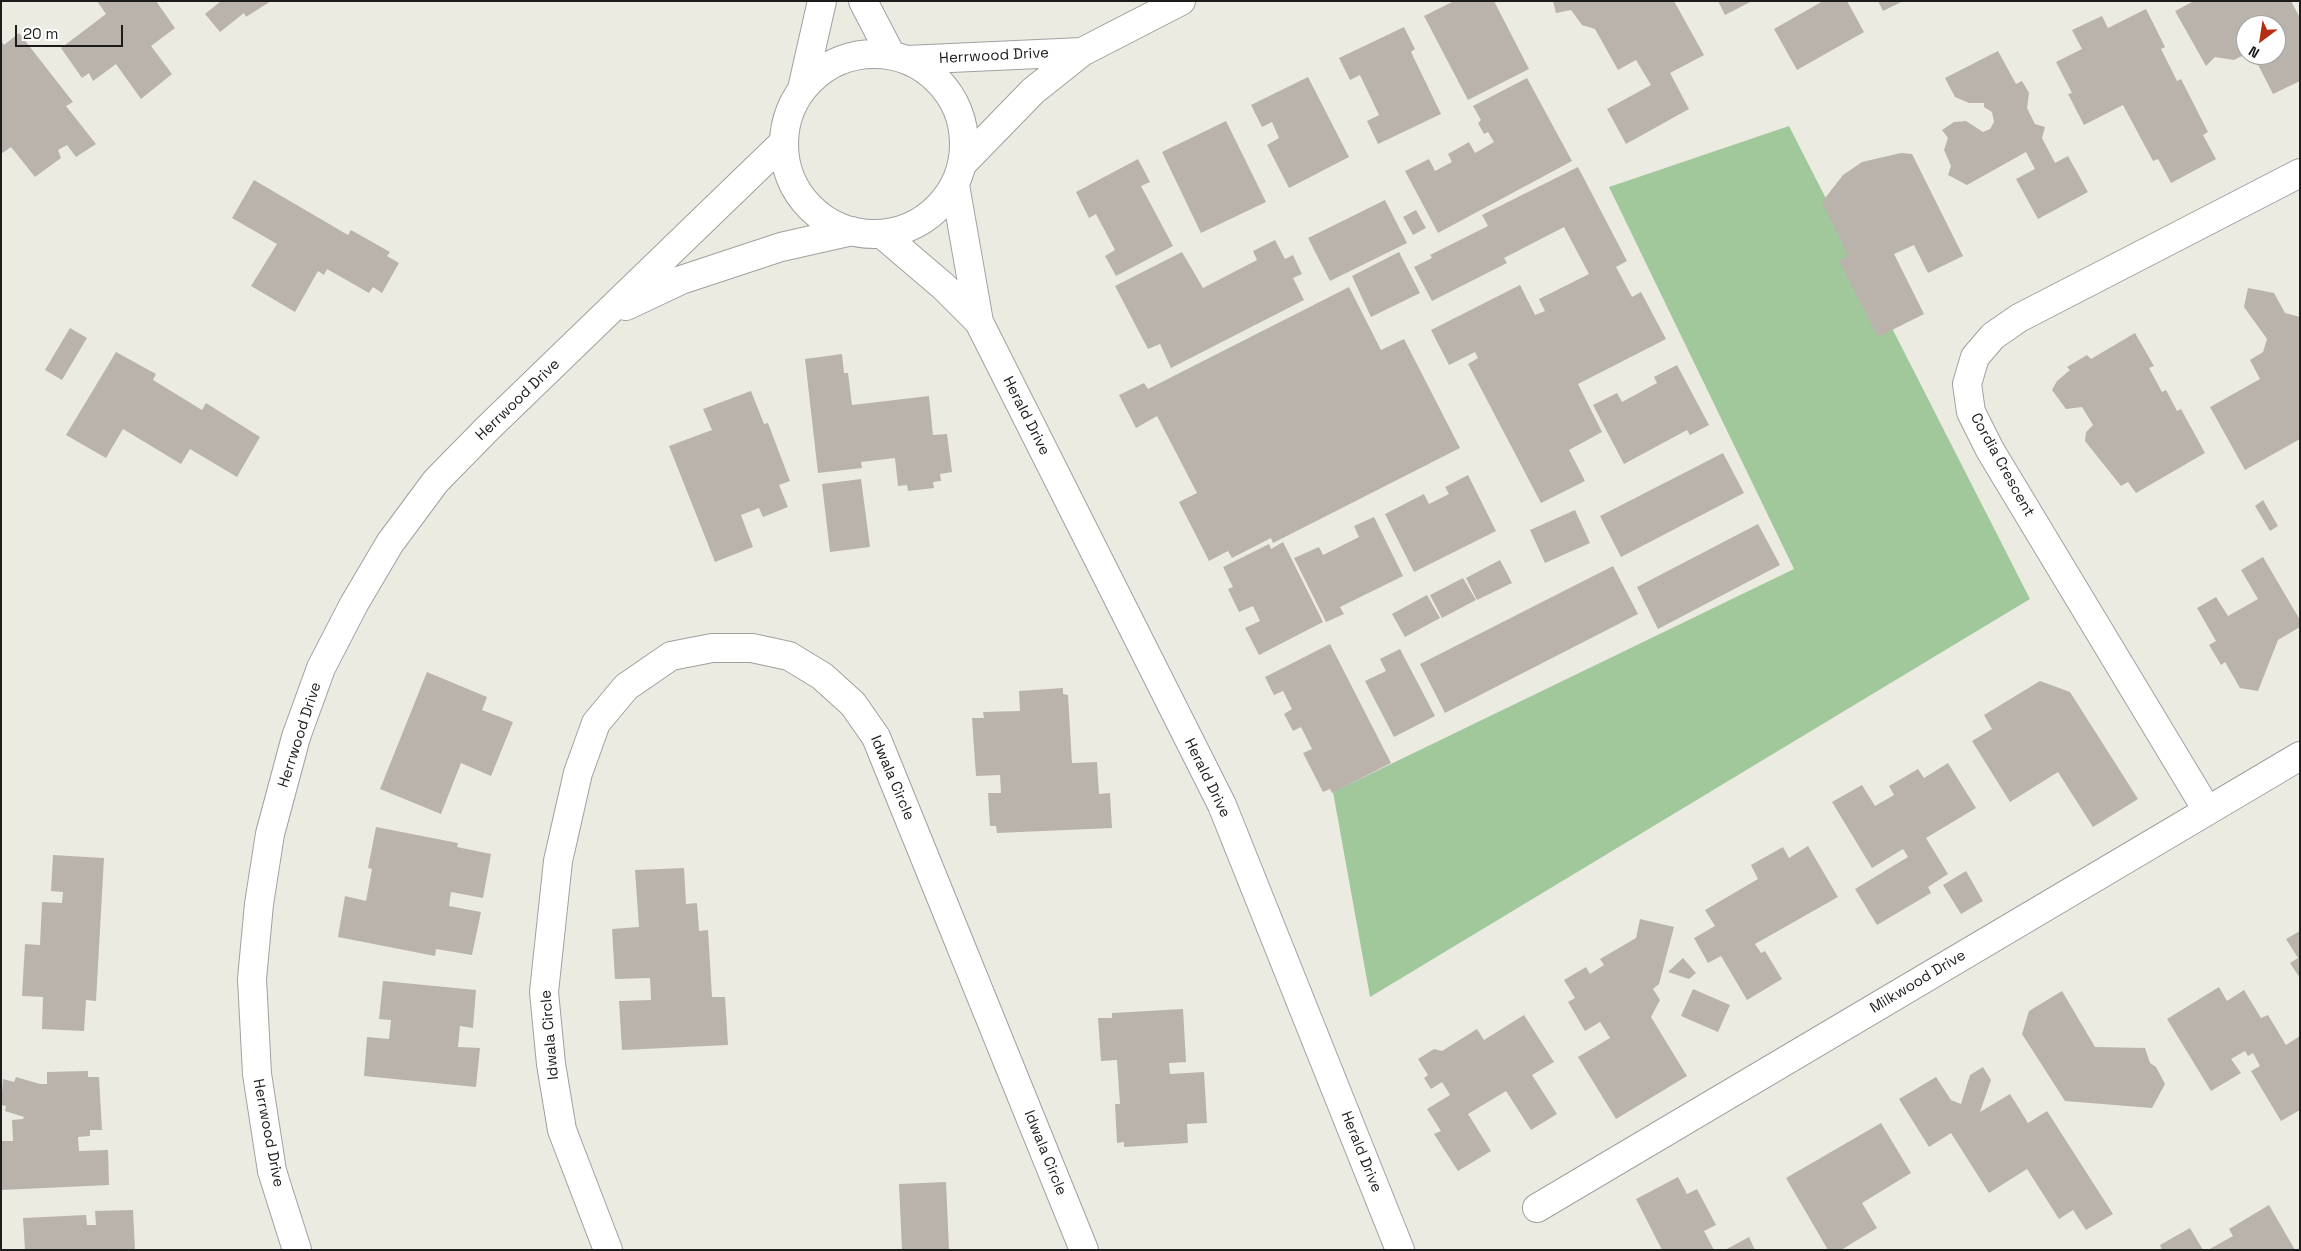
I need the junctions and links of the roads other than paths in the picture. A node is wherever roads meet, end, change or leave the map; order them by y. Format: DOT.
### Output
graph roads {
  1 [pos="822,1"];
  2 [pos="863,1"];
  3 [pos="1181,1"];
  4 [pos="1082,52"];
  5 [pos="899,57"];
  6 [pos="802,89"];
  7 [pos="784,142"];
  8 [pos="2300,173"];
  9 [pos="959,174"];
  10 [pos="852,231"];
  11 [pos="882,234"];
  12 [pos="604,316"];
  13 [pos="979,322"];
  14 [pos="2300,756"];
  15 [pos="2207,810"];
  16 [pos="1536,1208"];
  17 [pos="297,1250"];
  18 [pos="608,1250"];
  19 [pos="1084,1250"];
  20 [pos="1400,1250"];
  1 -- 6 [label="street"];
  2 -- 5 [label="street"];
  3 -- 4 [label="street, Herrwood Drive"];
  4 -- 5 [label="street, Herrwood Drive"];
  4 -- 9 [label="street, Herrwood Drive"];
  5 -- 6 [label="street, Herrwood Drive"];
  5 -- 9 [label="street"];
  6 -- 7 [label="street"];
  7 -- 10 [label="street"];
  7 -- 12 [label="street, Herrwood Drive"];
  8 -- 15 [label="street, Cordia Crescent"];
  9 -- 11 [label="street, Herrwood Drive"];
  9 -- 13 [label="street, Herald Drive"];
  10 -- 11 [label="street"];
  10 -- 12 [label="street, Herrwood Drive"];
  11 -- 13 [label="street, Herald Drive"];
  12 -- 17 [label="street, Herrwood Drive"];
  13 -- 20 [label="street, Herald Drive"];
  14 -- 15 [label="street, Milkwood Drive"];
  15 -- 16 [label="street, Milkwood Drive"];
  18 -- 19 [label="street, Idwala Circle"];
}
